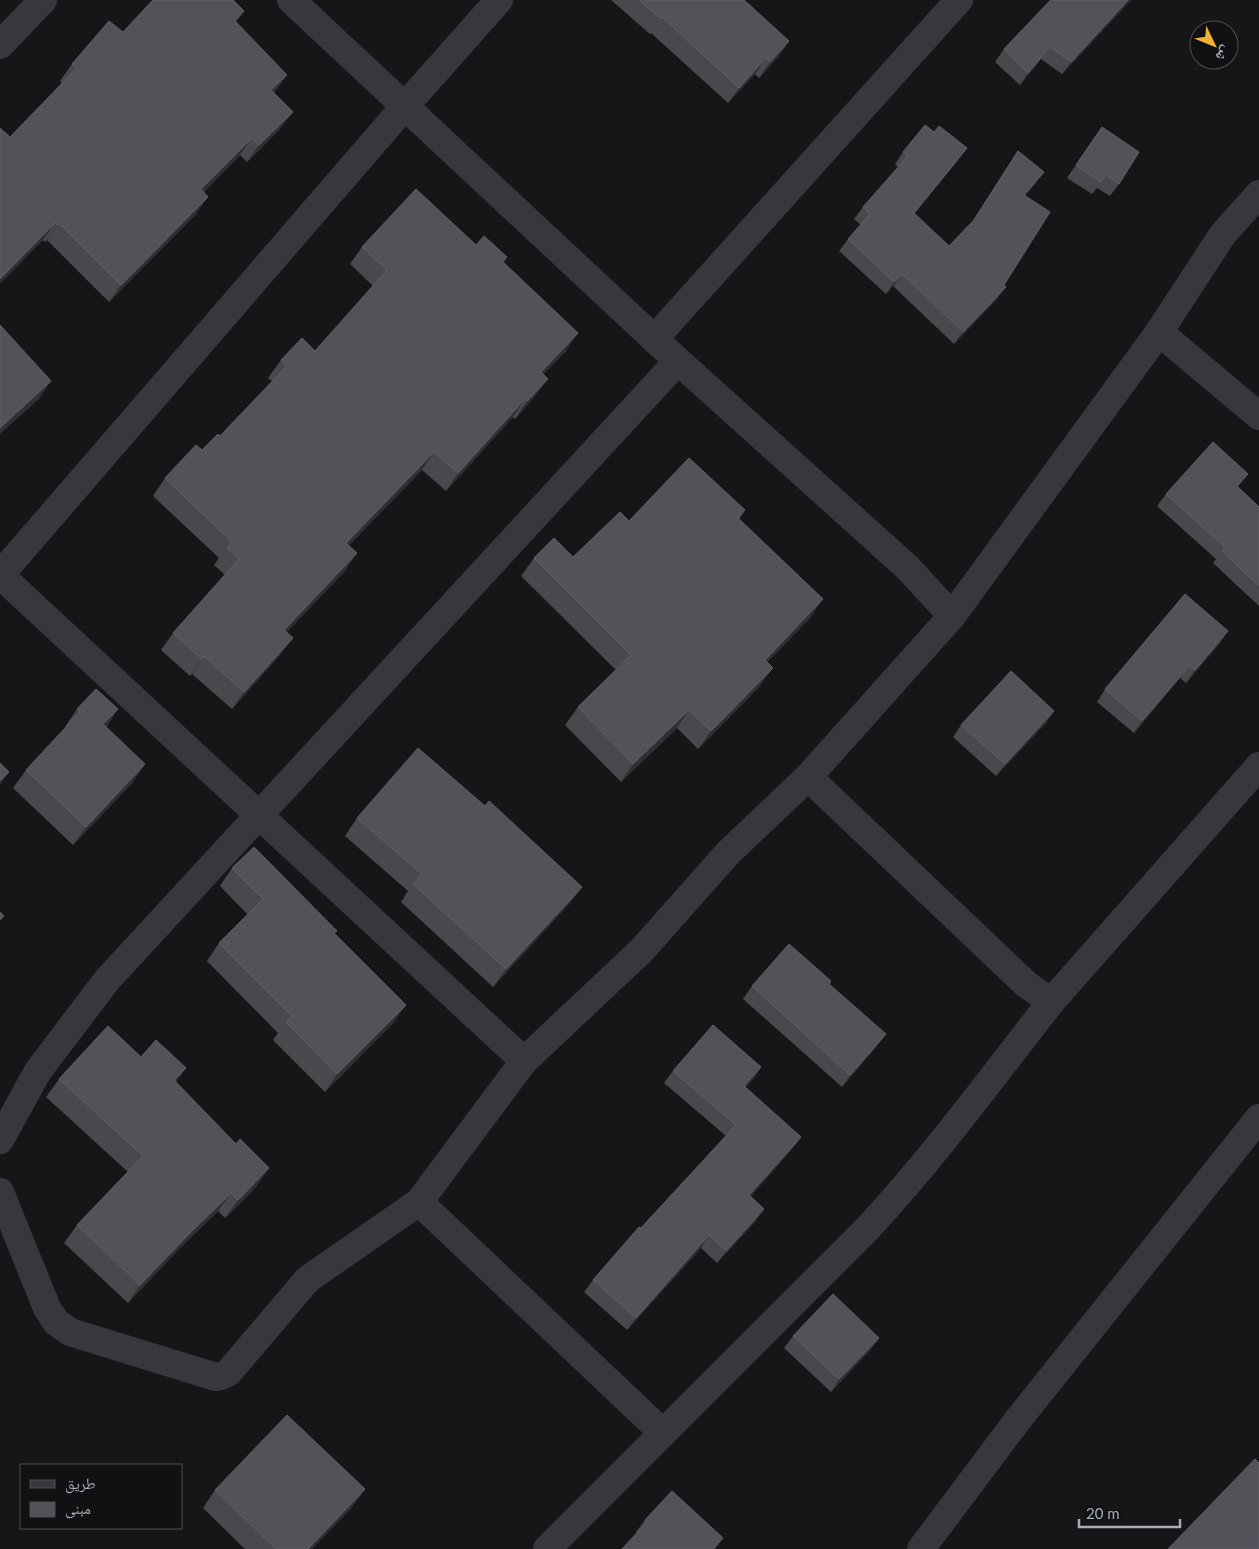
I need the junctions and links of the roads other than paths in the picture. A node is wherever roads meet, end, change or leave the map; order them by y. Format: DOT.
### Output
graph roads {
  1 [pos="43,0"];
  2 [pos="291,0"];
  3 [pos="499,0"];
  4 [pos="959,0"];
  5 [pos="0,45"];
  6 [pos="405,106"];
  7 [pos="1259,194"];
  8 [pos="1159,332"];
  9 [pos="654,339"];
  10 [pos="678,361"];
  11 [pos="1259,416"];
  12 [pos="0,575"];
  13 [pos="952,616"];
  14 [pos="1259,766"];
  15 [pos="808,777"];
  16 [pos="260,815"];
  17 [pos="1051,1002"];
  18 [pos="524,1061"];
  19 [pos="1259,1118"];
  20 [pos="0,1140"];
  21 [pos="0,1192"];
  22 [pos="419,1202"];
  23 [pos="662,1433"];
  24 [pos="547,1549"];
  25 [pos="921,1549"];
  1 -- 5 [label="street"];
  2 -- 6 [label="street"];
  3 -- 6 [label="street"];
  4 -- 9 [label="street"];
  6 -- 9 [label="street"];
  6 -- 12 [label="street"];
  7 -- 8 [label="street"];
  8 -- 11 [label="street"];
  8 -- 13 [label="street"];
  9 -- 10 [label="street"];
  10 -- 13 [label="street"];
  10 -- 16 [label="street"];
  12 -- 16 [label="street"];
  13 -- 15 [label="street"];
  14 -- 17 [label="street"];
  15 -- 17 [label="street"];
  15 -- 18 [label="street"];
  16 -- 18 [label="street"];
  16 -- 20 [label="street"];
  17 -- 23 [label="street"];
  18 -- 22 [label="street"];
  19 -- 25 [label="street"];
  21 -- 22 [label="street"];
  22 -- 23 [label="street"];
  23 -- 24 [label="street"];
}
